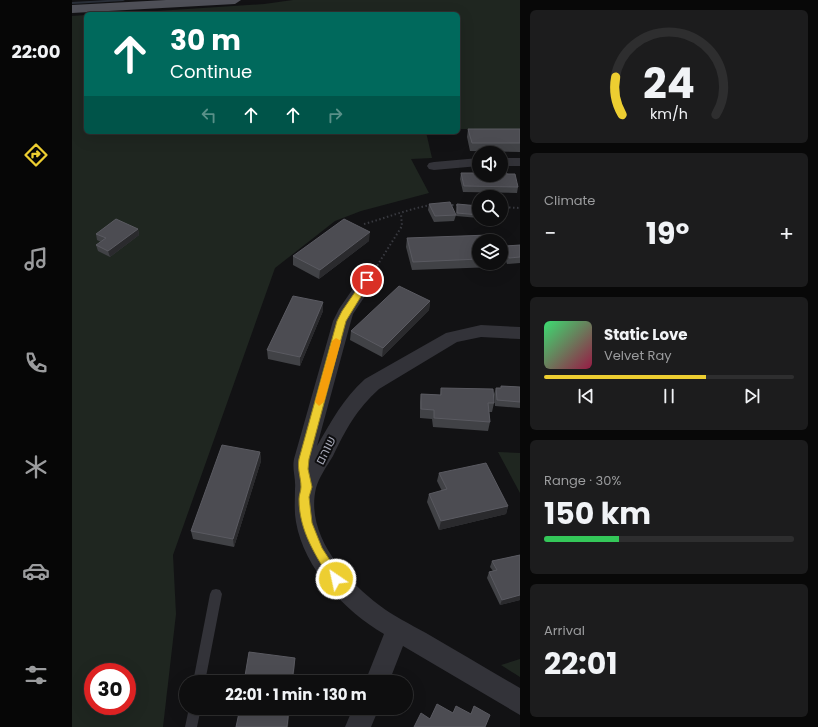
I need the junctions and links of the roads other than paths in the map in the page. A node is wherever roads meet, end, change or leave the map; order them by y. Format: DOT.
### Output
graph roads {
  1 [pos="236,0"];
  2 [pos="72,9"];
  3 [pos="508,162"];
  4 [pos="520,162"];
  5 [pos="472,163"];
  6 [pos="434,166"];
  7 [pos="367,280"];
  8 [pos="520,333"];
  9 [pos="306,487"];
  10 [pos="216,594"];
  11 [pos="398,629"];
  12 [pos="201,675"];
  13 [pos="380,675"];
  14 [pos="520,702"];
  15 [pos="194,715"];
  16 [pos="363,715"];
  17 [pos="191,727"];
  18 [pos="358,727"];
  1 -- 2 [label="main road"];
  3 -- 4 [label="street"];
  5 -- 6 [label="street"];
  7 -- 9 [label="street"];
  8 -- 9 [label="street, שוהם"];
  9 -- 11 [label="street, שוהם"];
  10 -- 12 [label="lane"];
  11 -- 13 [label="street"];
  11 -- 14 [label="street, שוהם"];
  15 -- 17 [label="lane"];
  16 -- 18 [label="street"];
}
